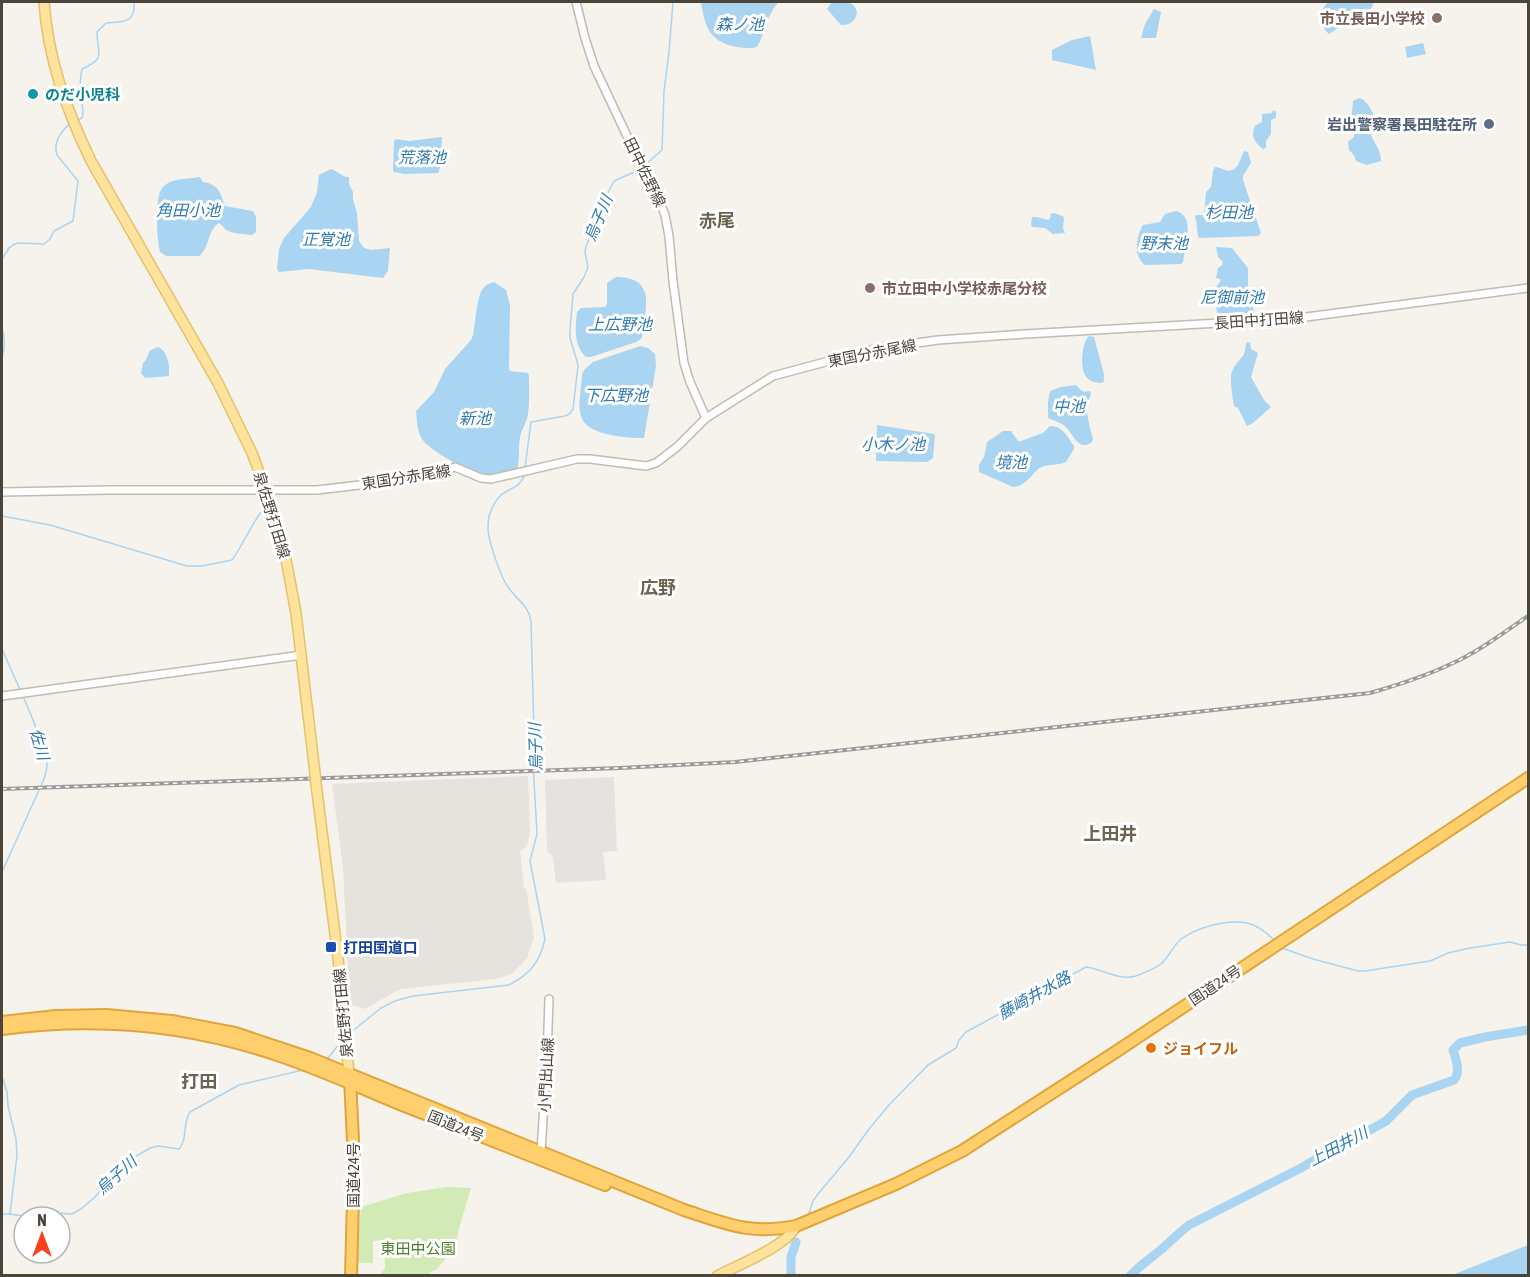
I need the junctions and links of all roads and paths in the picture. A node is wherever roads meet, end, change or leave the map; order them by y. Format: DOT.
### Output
graph roads {
  1 [pos="44,2"];
  2 [pos="576,2"];
  3 [pos="1528,288"];
  4 [pos="988,337"];
  5 [pos="706,418"];
  6 [pos="266,490"];
  7 [pos="2,492"];
  8 [pos="302,655"];
  9 [pos="2,696"];
  10 [pos="1528,778"];
  11 [pos="549,999"];
  12 [pos="2,1022"];
  13 [pos="2,1029"];
  14 [pos="306,1061"];
  15 [pos="350,1079"];
  16 [pos="541,1151"];
  17 [pos="795,1229"];
  18 [pos="351,1275"];
  19 [pos="717,1275"];
  1 -- 6 [label="main road, 泉佐野打田線"];
  2 -- 5 [label="street, 田中佐野線"];
  3 -- 4 [label="street, 長田中打田線"];
  4 -- 5 [label="street, 東国分赤尾線"];
  5 -- 6 [label="street, 東国分赤尾線"];
  6 -- 7 [label="street, 東国分赤尾線"];
  6 -- 8 [label="main road, 泉佐野打田線"];
  8 -- 9 [label="street"];
  8 -- 15 [label="main road, 泉佐野打田線, bridge"];
  10 -- 17 [label="highway, 国道24号"];
  11 -- 16 [label="street, 小門出山線"];
  12 -- 14 [label="highway, 国道24号"];
  13 -- 14 [label="highway, 国道24号"];
  14 -- 15 [label="highway, 国道24号"];
  15 -- 16 [label="highway, 国道24号"];
  15 -- 17 [label="highway, 国道24号"];
  15 -- 18 [label="highway, 国道424号"];
  16 -- 17 [label="highway, 国道24号"];
  17 -- 19 [label="main road"];
}
